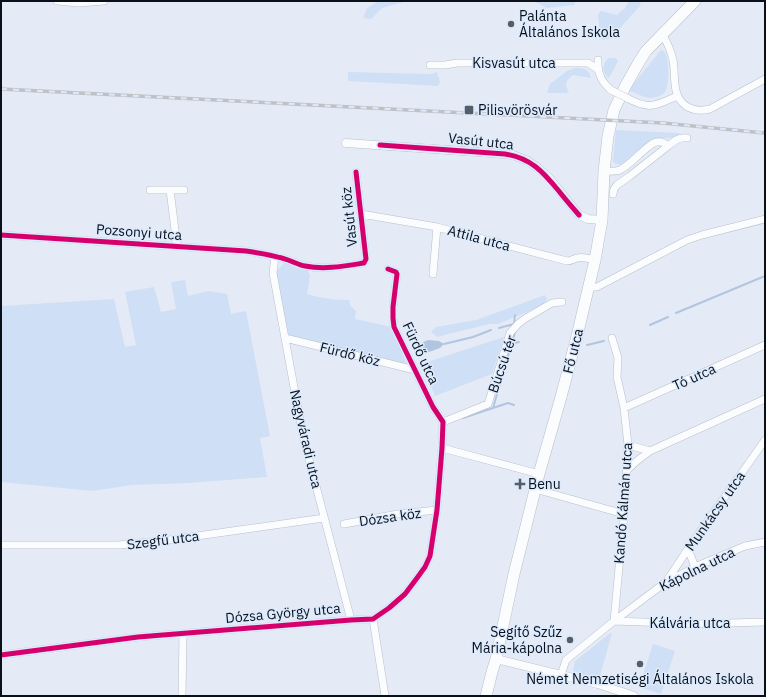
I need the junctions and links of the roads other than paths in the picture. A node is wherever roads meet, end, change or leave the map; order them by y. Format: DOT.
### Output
graph roads {
  1 [pos="57,1"];
  2 [pos="104,1"];
  3 [pos="695,1"];
  4 [pos="662,34"];
  5 [pos="598,60"];
  6 [pos="430,65"];
  7 [pos="597,69"];
  8 [pos="765,79"];
  9 [pos="677,96"];
  10 [pos="686,138"];
  11 [pos="346,143"];
  12 [pos="668,146"];
  13 [pos="604,171"];
  14 [pos="356,172"];
  15 [pos="150,190"];
  16 [pos="170,190"];
  17 [pos="184,190"];
  18 [pos="613,194"];
  19 [pos="360,214"];
  20 [pos="765,219"];
  21 [pos="602,220"];
  22 [pos="437,227"];
  23 [pos="1,235"];
  24 [pos="177,246"];
  25 [pos="275,256"];
  26 [pos="595,260"];
  27 [pos="388,270"];
  28 [pos="433,274"];
  29 [pos="589,287"];
  30 [pos="562,302"];
  31 [pos="285,338"];
  32 [pos="612,338"];
  33 [pos="765,345"];
  34 [pos="415,370"];
  35 [pos="765,399"];
  36 [pos="624,408"];
  37 [pos="443,422"];
  38 [pos="765,440"];
  39 [pos="628,444"];
  40 [pos="442,448"];
  41 [pos="650,451"];
  42 [pos="627,470"];
  43 [pos="538,474"];
  44 [pos="535,489"];
  45 [pos="437,510"];
  46 [pos="624,514"];
  47 [pos="324,518"];
  48 [pos="344,524"];
  49 [pos="765,542"];
  50 [pos="1,545"];
  51 [pos="688,549"];
  52 [pos="695,567"];
  53 [pos="666,582"];
  54 [pos="373,619"];
  55 [pos="351,620"];
  56 [pos="614,621"];
  57 [pos="765,622"];
  58 [pos="183,633"];
  59 [pos="1,655"];
  60 [pos="496,659"];
  61 [pos="560,675"];
  62 [pos="182,696"];
  63 [pos="385,696"];
  64 [pos="486,696"];
  65 [pos="634,696"];
  1 -- 2 [label="street"];
  3 -- 4 [label="main road, Fő utca"];
  4 -- 9 [label="street"];
  4 -- 13 [label="main road, Fő utca"];
  5 -- 7 [label="street"];
  6 -- 7 [label="street, Kisvasút utca"];
  7 -- 9 [label="street, bridge"];
  8 -- 9 [label="street"];
  10 -- 12 [label="street"];
  11 -- 21 [label="street, Vasút utca"];
  12 -- 13 [label="street"];
  12 -- 18 [label="street"];
  13 -- 21 [label="main road, Fő utca"];
  14 -- 19 [label="street, Vasút köz"];
  15 -- 16 [label="street"];
  16 -- 17 [label="street"];
  16 -- 24 [label="street"];
  19 -- 22 [label="street, Attila utca"];
  19 -- 25 [label="street, Vasút köz"];
  20 -- 29 [label="street"];
  21 -- 26 [label="main road, Fő utca"];
  22 -- 26 [label="street, Attila utca"];
  22 -- 28 [label="street"];
  23 -- 24 [label="street, Pozsonyi utca"];
  24 -- 25 [label="street, Pozsonyi utca"];
  25 -- 31 [label="street, Nagyváradi utca"];
  26 -- 29 [label="main road, Fő utca"];
  27 -- 34 [label="street, Fürdő utca"];
  29 -- 43 [label="main road, Fő utca"];
  30 -- 37 [label="street, Búcsú tér"];
  31 -- 34 [label="street, Fürdő köz"];
  31 -- 47 [label="street, Nagyváradi utca"];
  32 -- 36 [label="street, Kandó Kálmán utca"];
  33 -- 36 [label="street, Tó utca"];
  34 -- 37 [label="street, Fürdő utca"];
  35 -- 41 [label="street"];
  36 -- 39 [label="street, Kandó Kálmán utca"];
  37 -- 40 [label="street"];
  38 -- 51 [label="street, Munkácsy utca"];
  39 -- 41 [label="street"];
  39 -- 42 [label="street, Kandó Kálmán utca"];
  40 -- 43 [label="street"];
  40 -- 45 [label="street"];
  41 -- 42 [label="street"];
  42 -- 46 [label="street, Kandó Kálmán utca"];
  43 -- 44 [label="main road, Fő utca"];
  44 -- 46 [label="street"];
  44 -- 60 [label="main road, Fő utca"];
  45 -- 48 [label="street, Dózsa köz"];
  45 -- 54 [label="street"];
  46 -- 56 [label="street, Kandó Kálmán utca"];
  47 -- 50 [label="street, Szegfű utca"];
  47 -- 55 [label="street, Nagyváradi utca"];
  49 -- 52 [label="street, Kápolna utca"];
  51 -- 52 [label="street"];
  51 -- 53 [label="street, Munkácsy utca"];
  52 -- 53 [label="street, Kápolna utca"];
  53 -- 56 [label="street, Kápolna utca"];
  54 -- 55 [label="street, Dózsa György utca"];
  54 -- 63 [label="street"];
  55 -- 58 [label="street, Dózsa György utca"];
  56 -- 57 [label="street, Kálvária utca"];
  56 -- 61 [label="street, Kápolna utca"];
  58 -- 59 [label="street, Dózsa György utca"];
  58 -- 62 [label="street"];
  60 -- 61 [label="street"];
  60 -- 64 [label="main road, Fő utca"];
  61 -- 65 [label="street"];
}
